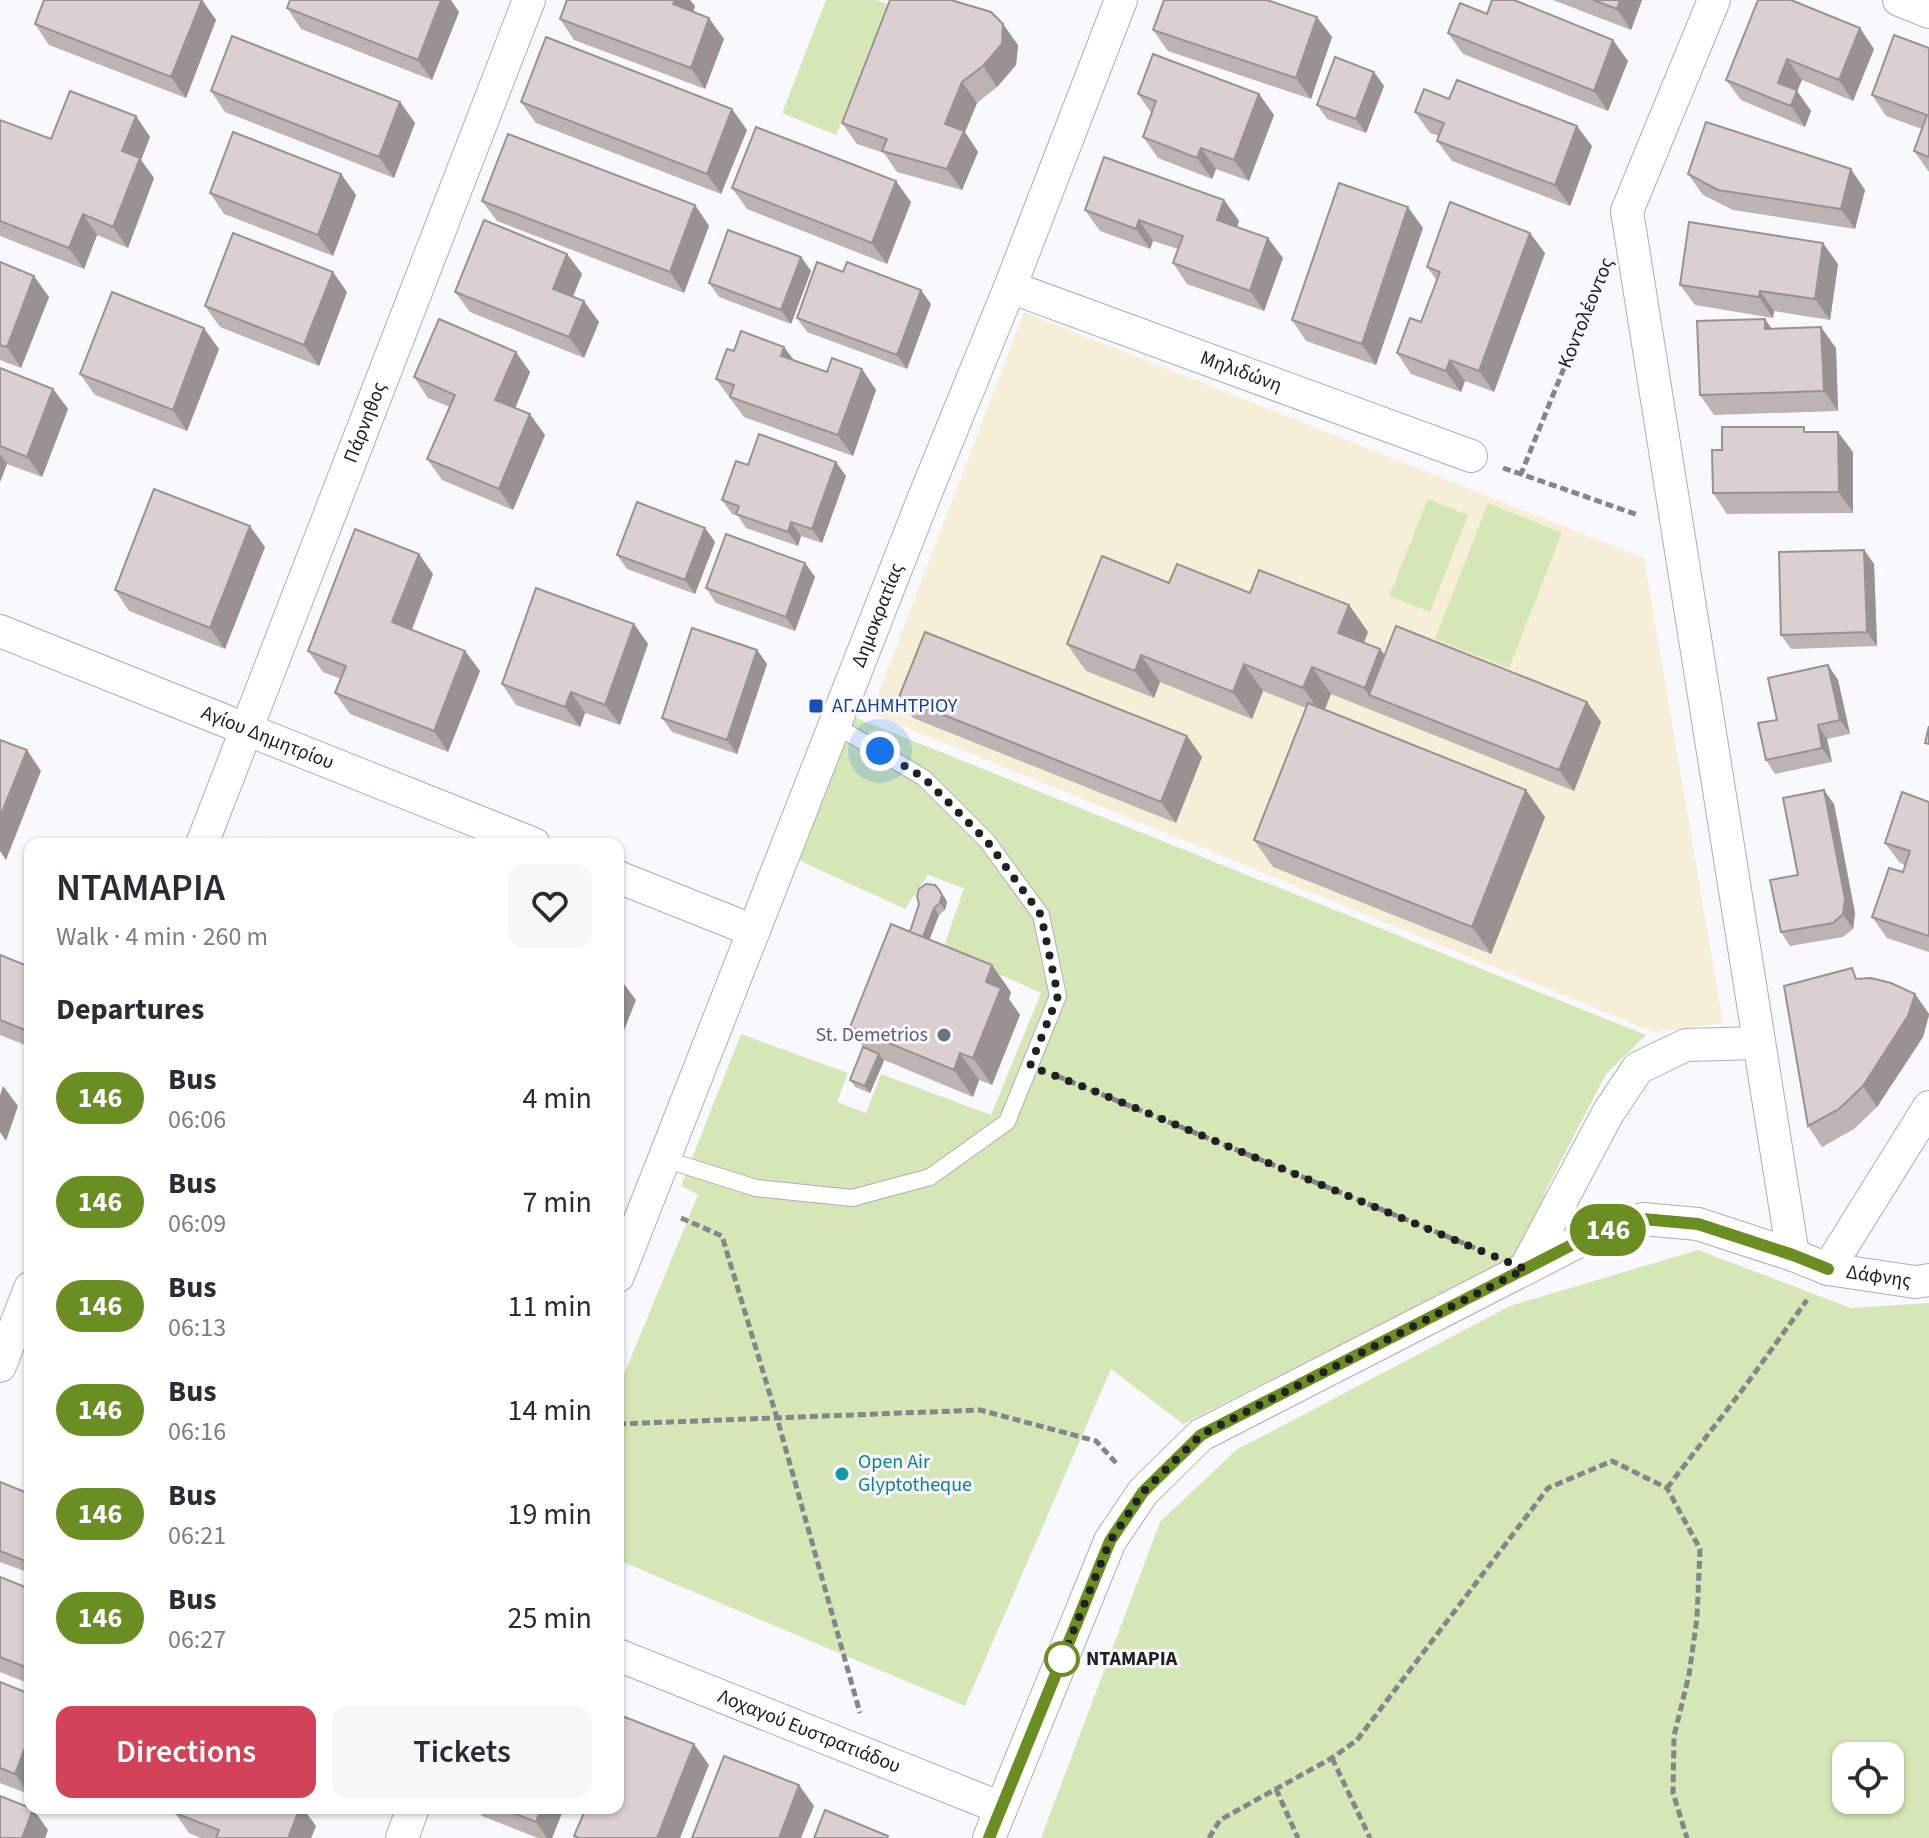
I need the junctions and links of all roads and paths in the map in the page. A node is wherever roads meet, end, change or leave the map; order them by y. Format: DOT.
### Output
graph roads {
  1 [pos="529,0"];
  2 [pos="1121,0"];
  3 [pos="1714,0"];
  4 [pos="1899,0"];
  5 [pos="1929,12"];
  6 [pos="1603,269"];
  7 [pos="1010,287"];
  8 [pos="1471,456"];
  9 [pos="1677,529"];
  10 [pos="0,631"];
  11 [pos="835,725"];
  12 [pos="247,729"];
  13 [pos="204,838"];
  14 [pos="519,838"];
  15 [pos="624,879"];
  16 [pos="754,931"];
  17 [pos="1759,1043"];
  18 [pos="1030,1066"];
  19 [pos="1929,1107"];
  20 [pos="664,1159"];
  21 [pos="647,1203"];
  22 [pos="1793,1255"];
  23 [pos="624,1261"];
  24 [pos="1525,1269"];
  25 [pos="1828,1269"];
  26 [pos="1929,1280"];
  27 [pos="24,1304"];
  28 [pos="0,1366"];
  29 [pos="777,1418"];
  30 [pos="624,1424"];
  31 [pos="1096,1441"];
  32 [pos="1667,1488"];
  33 [pos="624,1657"];
  34 [pos="873,1756"];
  35 [pos="1332,1758"];
  36 [pos="1276,1789"];
  37 [pos="1001,1808"];
  38 [pos="411,1814"];
  39 [pos="402,1838"];
  40 [pos="989,1838"];
  41 [pos="1209,1838"];
  42 [pos="1298,1838"];
  43 [pos="1370,1838"];
  44 [pos="1687,1838"];
  1 -- 12 [label="street, Πάρνηθος"];
  2 -- 7 [label="street, Δημοκρατίας"];
  3 -- 9 [label="street"];
  4 -- 5 [label="street"];
  6 -- 9 [label="path, Κοντολέοντος"];
  7 -- 8 [label="street, Μηλιδώνη"];
  7 -- 11 [label="street, Δημοκρατίας"];
  9 -- 17 [label="street"];
  10 -- 12 [label="street, Αγίου Δημητρίου"];
  11 -- 16 [label="street, Δημοκρατίας"];
  11 -- 18 [label="lane"];
  12 -- 13 [label="street, Πάρνηθος"];
  12 -- 14 [label="street, Αγίου Δημητρίου"];
  15 -- 16 [label="street"];
  16 -- 20 [label="street, Δημοκρατίας"];
  17 -- 22 [label="street"];
  17 -- 24 [label="street"];
  18 -- 20 [label="lane"];
  18 -- 24 [label="path"];
  19 -- 25 [label="street"];
  20 -- 21 [label="street, Δημοκρατίας"];
  21 -- 23 [label="street, Δημοκρατίας"];
  21 -- 29 [label="path"];
  22 -- 24 [label="street, Δάφνης"];
  22 -- 25 [label="street, Δάφνης"];
  24 -- 37 [label="street, Δάφνης"];
  25 -- 26 [label="street, Δάφνης"];
  25 -- 32 [label="path"];
  27 -- 28 [label="street"];
  29 -- 30 [label="path"];
  29 -- 31 [label="path"];
  29 -- 34 [label="path"];
  32 -- 35 [label="path"];
  32 -- 44 [label="path"];
  33 -- 34 [label="street, Λοχαγού Ευστρατιάδου"];
  34 -- 37 [label="street, Λοχαγού Ευστρατιάδου"];
  35 -- 36 [label="path"];
  35 -- 43 [label="path"];
  36 -- 41 [label="path"];
  36 -- 42 [label="path"];
  37 -- 40 [label="street, Δάφνης"];
  38 -- 39 [label="street"];
}
